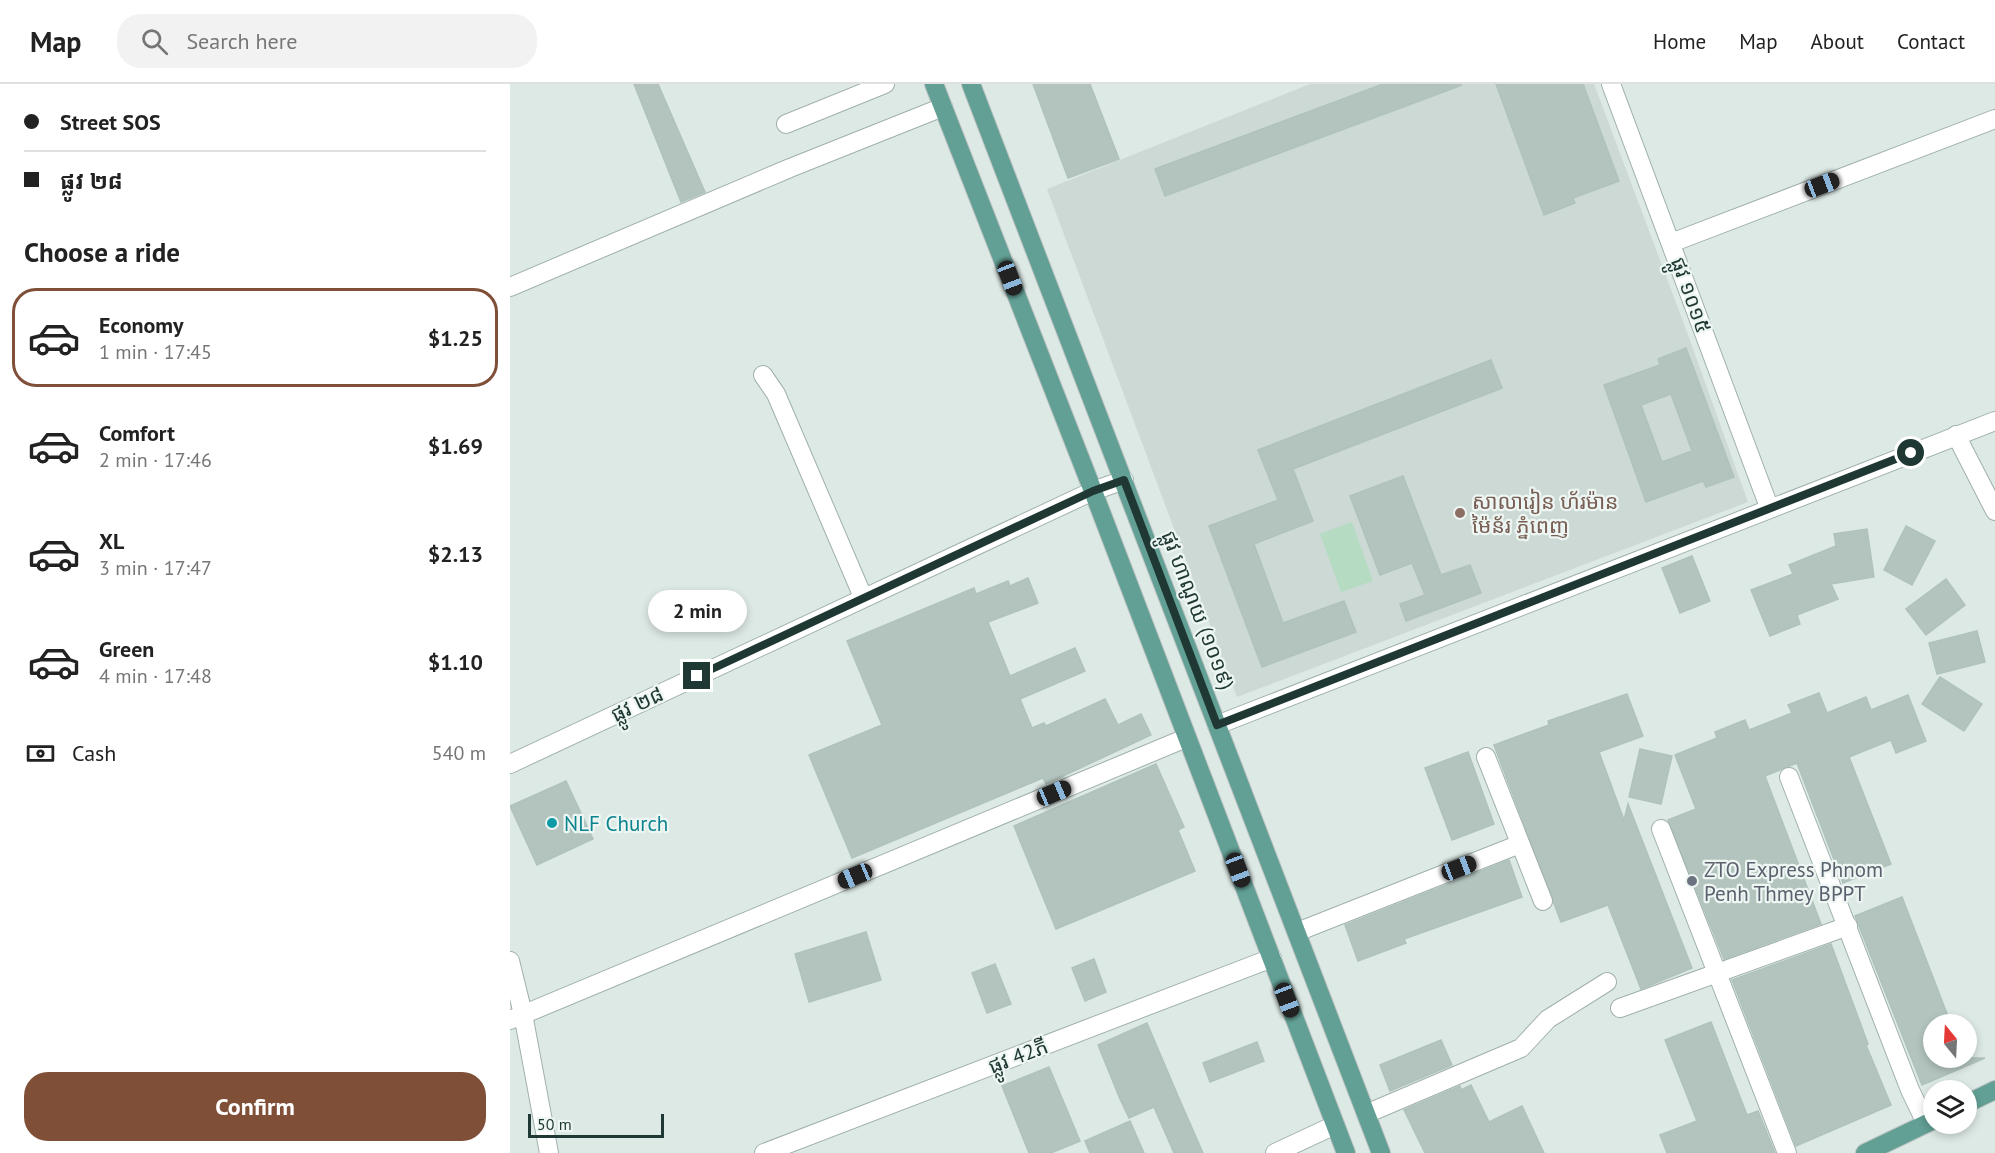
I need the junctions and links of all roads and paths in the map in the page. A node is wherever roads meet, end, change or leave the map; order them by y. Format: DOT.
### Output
graph roads {
  1 [pos="885,84"];
  2 [pos="934,84"];
  3 [pos="971,84"];
  4 [pos="1611,84"];
  5 [pos="943,107"];
  6 [pos="1995,119"];
  7 [pos="786,124"];
  8 [pos="1671,243"];
  9 [pos="510,287"];
  10 [pos="763,375"];
  11 [pos="1995,421"];
  12 [pos="1956,435"];
  13 [pos="1124,480"];
  14 [pos="1093,491"];
  15 [pos="1769,507"];
  16 [pos="1995,511"];
  17 [pos="863,597"];
  18 [pos="1217,725"];
  19 [pos="1186,738"];
  20 [pos="1486,757"];
  21 [pos="510,764"];
  22 [pos="1789,777"];
  23 [pos="1661,829"];
  24 [pos="1520,844"];
  25 [pos="1543,901"];
  26 [pos="1848,926"];
  27 [pos="1297,932"];
  28 [pos="1272,958"];
  29 [pos="510,961"];
  30 [pos="1716,975"];
  31 [pos="1607,981"];
  32 [pos="1620,1008"];
  33 [pos="516,1017"];
  34 [pos="1995,1090"];
  35 [pos="1977,1099"];
  36 [pos="1923,1111"];
  37 [pos="1366,1114"];
  38 [pos="1335,1125"];
  39 [pos="1923,1125"];
  40 [pos="549,1153"];
  41 [pos="764,1153"];
  42 [pos="1275,1153"];
  43 [pos="1346,1153"];
  44 [pos="1380,1153"];
  45 [pos="1787,1153"];
  46 [pos="1865,1153"];
  1 -- 7 [label="street"];
  2 -- 5 [label="main road"];
  3 -- 13 [label="main road, ផ្លូវ ហាណូយ (១០១៩)"];
  4 -- 8 [label="street, ផ្លូវ ១០១៥"];
  5 -- 9 [label="street"];
  5 -- 14 [label="main road"];
  6 -- 8 [label="street"];
  8 -- 15 [label="street, ផ្លូវ ១០១៥"];
  10 -- 17 [label="street"];
  11 -- 12 [label="street"];
  12 -- 15 [label="street"];
  12 -- 16 [label="street"];
  13 -- 14 [label="street, ផ្លូវ ២៨"];
  13 -- 18 [label="main road, ផ្លូវ ហាណូយ (១០១៩)"];
  14 -- 17 [label="street, ផ្លូវ ២៨"];
  14 -- 19 [label="main road"];
  15 -- 18 [label="street"];
  17 -- 21 [label="street, ផ្លូវ ២៨"];
  18 -- 27 [label="main road, ផ្លូវ ហាណូយ (១០១៩)"];
  19 -- 28 [label="main road"];
  19 -- 33 [label="street"];
  20 -- 24 [label="street"];
  22 -- 26 [label="street"];
  23 -- 30 [label="street"];
  24 -- 25 [label="street"];
  24 -- 27 [label="street"];
  26 -- 30 [label="street"];
  26 -- 36 [label="street"];
  27 -- 37 [label="main road, ផ្លូវ ហាណូយ (១០១៩)"];
  28 -- 38 [label="main road"];
  28 -- 41 [label="street, ផ្លូវ 42ភី"];
  29 -- 33 [label="street"];
  30 -- 32 [label="street"];
  30 -- 45 [label="street"];
  31 -- 37 [label="street"];
  33 -- 40 [label="street"];
  34 -- 35 [label="main road"];
  37 -- 44 [label="main road, ផ្លូវ ហាណូយ (១០១៩)"];
  38 -- 42 [label="street"];
  38 -- 43 [label="main road"];
  39 -- 46 [label="main road"];
}
